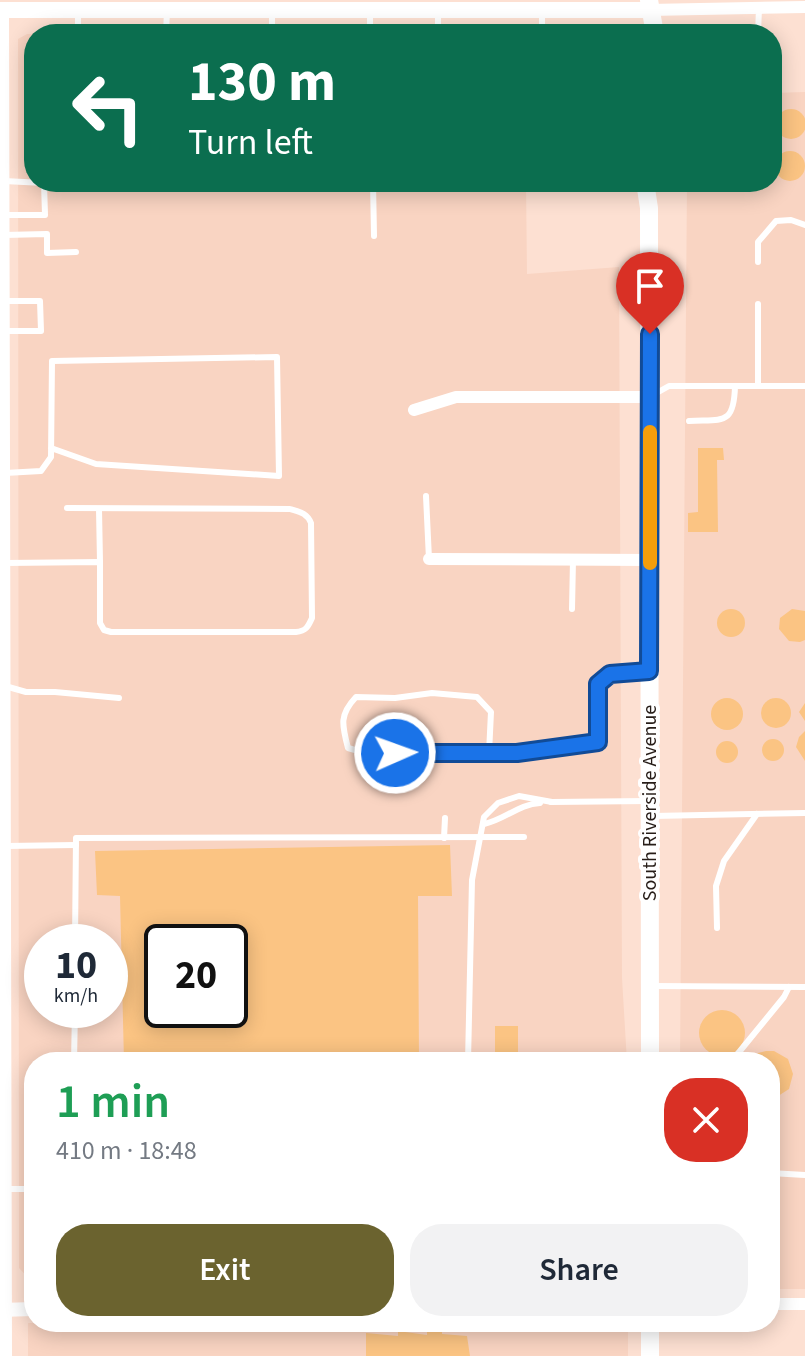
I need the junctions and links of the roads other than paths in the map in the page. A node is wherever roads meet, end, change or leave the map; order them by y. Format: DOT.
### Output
graph roads {
  1 [pos="736,4"];
  2 [pos="783,4"];
  3 [pos="649,5"];
  4 [pos="2,7"];
  5 [pos="805,7"];
  6 [pos="759,8"];
  7 [pos="78,10"];
  8 [pos="167,10"];
  9 [pos="272,10"];
  10 [pos="370,10"];
  11 [pos="438,10"];
  12 [pos="542,10"];
  13 [pos="78,24"];
  14 [pos="166,24"];
  15 [pos="272,24"];
  16 [pos="370,24"];
  17 [pos="438,24"];
  18 [pos="542,24"];
  19 [pos="635,24"];
  20 [pos="758,24"];
  21 [pos="4,181"];
  22 [pos="24,182"];
  23 [pos="44,192"];
  24 [pos="373,192"];
  25 [pos="647,192"];
  26 [pos="652,192"];
  27 [pos="649,208"];
  28 [pos="4,214"];
  29 [pos="805,225"];
  30 [pos="4,235"];
  31 [pos="374,236"];
  32 [pos="76,252"];
  33 [pos="758,262"];
  34 [pos="4,301"];
  35 [pos="758,304"];
  36 [pos="4,331"];
  37 [pos="2,349"];
  38 [pos="735,386"];
  39 [pos="758,386"];
  40 [pos="805,386"];
  41 [pos="650,397"];
  42 [pos="414,410"];
  43 [pos="689,421"];
  44 [pos="51,448"];
  45 [pos="5,473"];
  46 [pos="426,496"];
  47 [pos="67,508"];
  48 [pos="99,509"];
  49 [pos="429,559"];
  50 [pos="573,560"];
  51 [pos="650,560"];
  52 [pos="100,562"];
  53 [pos="5,563"];
  54 [pos="572,609"];
  55 [pos="649,671"];
  56 [pos="5,686"];
  57 [pos="119,698"];
  58 [pos="489,753"];
  59 [pos="552,802"];
  60 [pos="648,808"];
  61 [pos="805,813"];
  62 [pos="757,814"];
  63 [pos="445,818"];
  64 [pos="484,824"];
  65 [pos="524,837"];
  66 [pos="444,838"];
  67 [pos="479,838"];
  68 [pos="76,845"];
  69 [pos="6,846"];
  70 [pos="75,924"];
  71 [pos="717,928"];
  72 [pos="649,986"];
  73 [pos="789,987"];
  74 [pos="805,987"];
  75 [pos="75,1028"];
  76 [pos="74,1052"];
  77 [pos="468,1052"];
  78 [pos="650,1052"];
  79 [pos="739,1052"];
  80 [pos="780,1174"];
  81 [pos="805,1175"];
  82 [pos="7,1189"];
  83 [pos="24,1189"];
  84 [pos="780,1304"];
  85 [pos="805,1304"];
  86 [pos="24,1309"];
  87 [pos="3,1310"];
  88 [pos="650,1332"];
  89 [pos="6,1356"];
  90 [pos="650,1356"];
  1 -- 3 [label="street"];
  1 -- 6 [label="street"];
  2 -- 5 [label="street"];
  2 -- 6 [label="street"];
  3 -- 12 [label="main road"];
  3 -- 19 [label="main road"];
  4 -- 7 [label="main road"];
  4 -- 21 [label="street"];
  6 -- 20 [label="lane"];
  7 -- 8 [label="main road"];
  7 -- 13 [label="lane"];
  8 -- 9 [label="main road"];
  8 -- 14 [label="lane"];
  9 -- 10 [label="main road"];
  9 -- 15 [label="lane"];
  10 -- 11 [label="main road"];
  10 -- 16 [label="lane"];
  11 -- 12 [label="main road"];
  11 -- 17 [label="lane"];
  12 -- 18 [label="lane"];
  21 -- 22 [label="lane"];
  21 -- 28 [label="street"];
  23 -- 28 [label="lane"];
  24 -- 31 [label="lane"];
  25 -- 27 [label="main road, South Riverside Avenue"];
  26 -- 27 [label="main road, South Riverside Avenue"];
  27 -- 41 [label="main road, South Riverside Avenue"];
  28 -- 30 [label="street"];
  29 -- 33 [label="lane"];
  30 -- 32 [label="lane"];
  30 -- 34 [label="street"];
  34 -- 36 [label="street"];
  34 -- 36 [label="lane"];
  35 -- 39 [label="lane"];
  36 -- 37 [label="street"];
  37 -- 45 [label="street"];
  38 -- 39 [label="lane"];
  38 -- 41 [label="lane"];
  38 -- 43 [label="lane"];
  39 -- 40 [label="lane"];
  41 -- 42 [label="street"];
  41 -- 51 [label="main road, South Riverside Avenue"];
  44 -- 44 [label="lane"];
  44 -- 45 [label="lane"];
  45 -- 53 [label="street"];
  46 -- 49 [label="lane"];
  47 -- 48 [label="lane"];
  48 -- 52 [label="lane"];
  48 -- 52 [label="lane"];
  49 -- 50 [label="street"];
  50 -- 51 [label="street"];
  50 -- 54 [label="lane"];
  51 -- 55 [label="main road, South Riverside Avenue"];
  52 -- 53 [label="lane"];
  53 -- 56 [label="street"];
  55 -- 58 [label="lane"];
  55 -- 60 [label="main road, South Riverside Avenue"];
  56 -- 57 [label="lane"];
  56 -- 69 [label="street"];
  58 -- 58 [label="lane"];
  59 -- 60 [label="lane"];
  59 -- 64 [label="lane"];
  59 -- 64 [label="lane"];
  60 -- 62 [label="lane"];
  60 -- 72 [label="main road, South Riverside Avenue"];
  61 -- 62 [label="lane"];
  62 -- 71 [label="lane"];
  63 -- 66 [label="lane"];
  64 -- 67 [label="lane"];
  65 -- 67 [label="lane"];
  66 -- 67 [label="lane"];
  66 -- 68 [label="lane"];
  67 -- 77 [label="lane"];
  68 -- 69 [label="lane"];
  68 -- 70 [label="lane"];
  69 -- 82 [label="street"];
  72 -- 73 [label="lane"];
  72 -- 78 [label="main road, South Riverside Avenue"];
  73 -- 74 [label="lane"];
  73 -- 79 [label="lane"];
  75 -- 76 [label="lane"];
  80 -- 81 [label="lane"];
  82 -- 83 [label="lane"];
  82 -- 87 [label="street"];
  84 -- 85 [label="street"];
  86 -- 87 [label="street"];
  87 -- 89 [label="street"];
  88 -- 90 [label="main road"];
}
